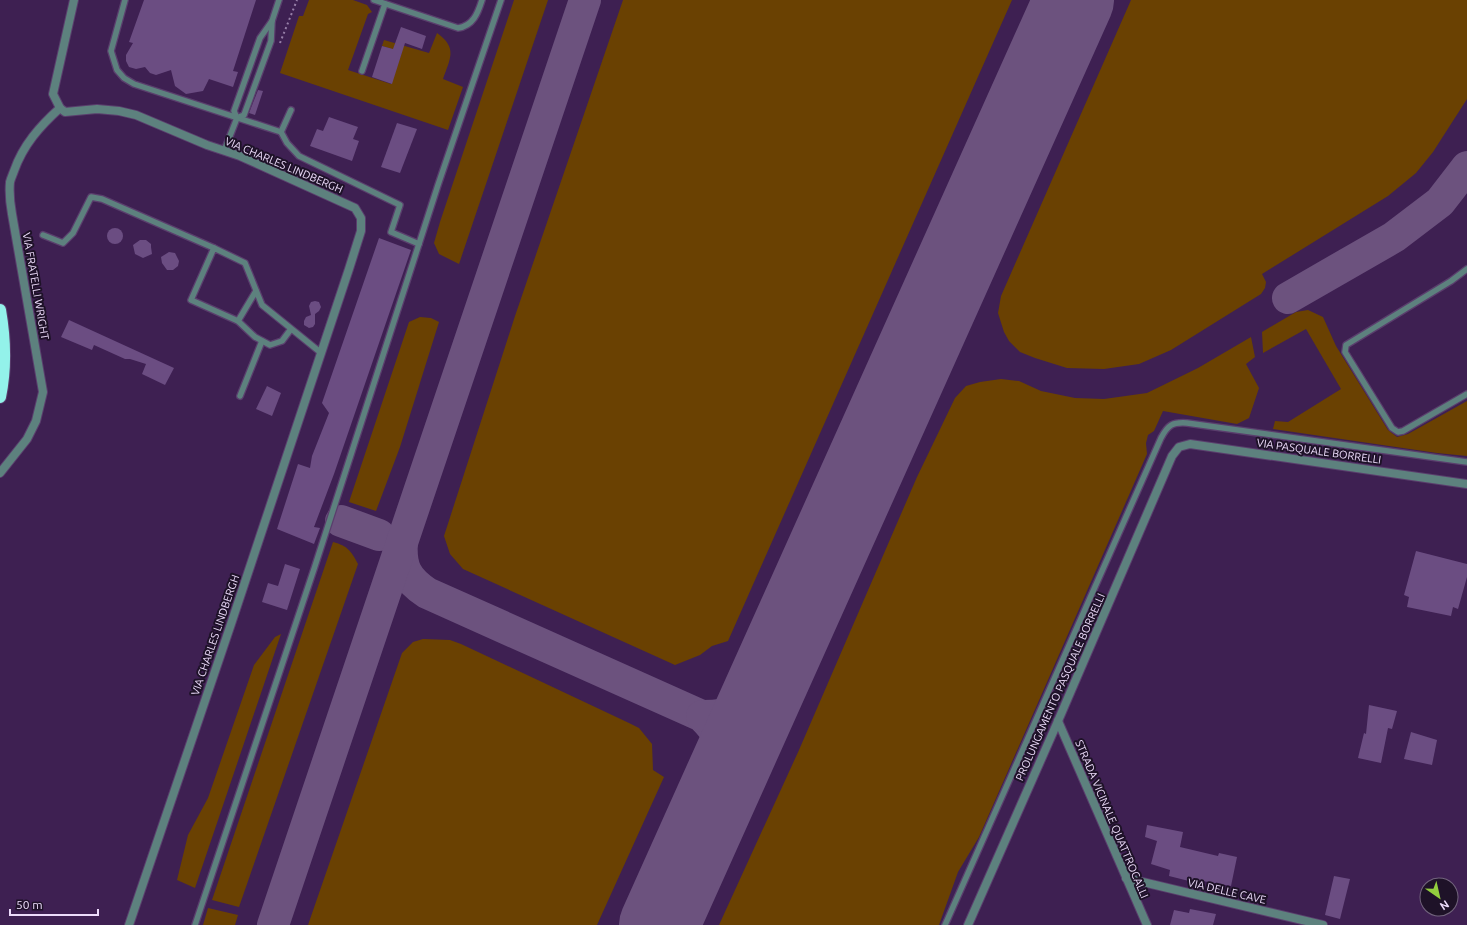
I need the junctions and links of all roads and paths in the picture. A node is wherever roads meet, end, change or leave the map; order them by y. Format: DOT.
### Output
graph roads {
  1 [pos="74,0"];
  2 [pos="124,0"];
  3 [pos="296,0"];
  4 [pos="374,0"];
  5 [pos="482,0"];
  6 [pos="501,0"];
  7 [pos="279,1"];
  8 [pos="385,4"];
  9 [pos="272,21"];
  10 [pos="278,49"];
  11 [pos="362,71"];
  12 [pos="60,108"];
  13 [pos="290,110"];
  14 [pos="237,118"];
  15 [pos="281,132"];
  16 [pos="224,151"];
  17 [pos="43,235"];
  18 [pos="419,244"];
  19 [pos="214,248"];
  20 [pos="1467,268"];
  21 [pos="256,291"];
  22 [pos="0,310"];
  23 [pos="238,321"];
  24 [pos="291,329"];
  25 [pos="262,341"];
  26 [pos="320,352"];
  27 [pos="1467,394"];
  28 [pos="240,396"];
  29 [pos="0,397"];
  30 [pos="1172,456"];
  31 [pos="1467,462"];
  32 [pos="0,473"];
  33 [pos="1467,484"];
  34 [pos="1058,721"];
  35 [pos="1126,878"];
  36 [pos="129,925"];
  37 [pos="194,925"];
  38 [pos="945,925"];
  39 [pos="968,925"];
  40 [pos="1147,925"];
  41 [pos="1323,925"];
  1 -- 12 [label="street"];
  2 -- 14 [label="lane"];
  3 -- 10 [label="path"];
  4 -- 8 [label="lane"];
  5 -- 8 [label="lane"];
  6 -- 18 [label="lane"];
  7 -- 9 [label="lane"];
  8 -- 11 [label="lane"];
  9 -- 14 [label="lane"];
  9 -- 14 [label="lane"];
  12 -- 16 [label="street, VIA CHARLES LINDBERGH"];
  12 -- 32 [label="street, VIA FRATELLI WRIGHT"];
  13 -- 15 [label="lane"];
  14 -- 15 [label="lane"];
  14 -- 16 [label="lane"];
  15 -- 18 [label="lane"];
  16 -- 26 [label="street, VIA CHARLES LINDBERGH"];
  17 -- 19 [label="lane"];
  18 -- 37 [label="lane"];
  19 -- 21 [label="lane"];
  19 -- 23 [label="lane"];
  20 -- 27 [label="lane"];
  21 -- 23 [label="lane"];
  21 -- 24 [label="lane"];
  22 -- 29 [label="highway"];
  23 -- 25 [label="lane"];
  24 -- 25 [label="lane"];
  24 -- 26 [label="lane"];
  25 -- 28 [label="lane"];
  26 -- 36 [label="street, VIA CHARLES LINDBERGH"];
  30 -- 33 [label="street, VIA PASQUALE BORRELLI"];
  30 -- 34 [label="street, PROLUNGAMENTO PASQUALE BORRELLI"];
  31 -- 38 [label="lane"];
  34 -- 35 [label="street, STRADA VICINALE QUATTROCALLI"];
  34 -- 39 [label="street, PROLUNGAMENTO PASQUALE BORRELLI"];
  35 -- 40 [label="street, STRADA VICINALE QUATTROCALLI"];
  35 -- 41 [label="street, VIA DELLE CAVE"];
}
